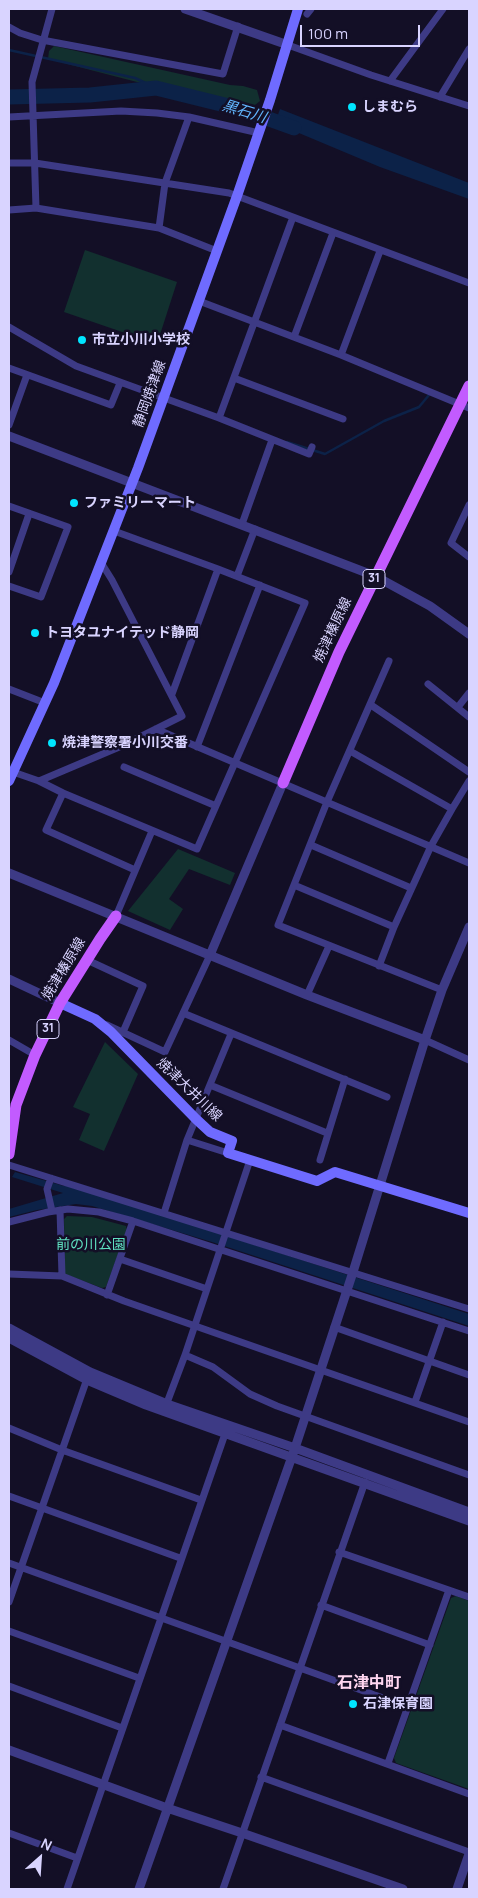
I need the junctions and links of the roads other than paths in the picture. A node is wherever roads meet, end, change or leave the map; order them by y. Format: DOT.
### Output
graph roads {
  1 [pos="52,9"];
  2 [pos="185,9"];
  3 [pos="443,9"];
  4 [pos="306,11"];
  5 [pos="238,26"];
  6 [pos="9,27"];
  7 [pos="42,40"];
  8 [pos="288,45"];
  9 [pos="469,49"];
  10 [pos="390,81"];
  11 [pos="440,96"];
  12 [pos="469,106"];
  13 [pos="34,116"];
  14 [pos="9,117"];
  15 [pos="188,117"];
  16 [pos="259,132"];
  17 [pos="35,162"];
  18 [pos="9,163"];
  19 [pos="165,184"];
  20 [pos="238,196"];
  21 [pos="36,208"];
  22 [pos="9,210"];
  23 [pos="293,217"];
  24 [pos="159,228"];
  25 [pos="333,233"];
  26 [pos="217,251"];
  27 [pos="380,251"];
  28 [pos="469,283"];
  29 [pos="199,301"];
  30 [pos="254,322"];
  31 [pos="9,328"];
  32 [pos="294,337"];
  33 [pos="341,355"];
  34 [pos="9,368"];
  35 [pos="27,376"];
  36 [pos="234,378"];
  37 [pos="120,383"];
  38 [pos="469,386"];
  39 [pos="163,398"];
  40 [pos="465,405"];
  41 [pos="219,418"];
  42 [pos="343,420"];
  43 [pos="9,425"];
  44 [pos="9,436"];
  45 [pos="272,440"];
  46 [pos="311,450"];
  47 [pos="132,482"];
  48 [pos="9,506"];
  49 [pos="469,507"];
  50 [pos="29,514"];
  51 [pos="242,524"];
  52 [pos="255,529"];
  53 [pos="114,531"];
  54 [pos="469,557"];
  55 [pos="102,564"];
  56 [pos="218,569"];
  57 [pos="9,572"];
  58 [pos="237,576"];
  59 [pos="375,576"];
  60 [pos="9,586"];
  61 [pos="260,586"];
  62 [pos="469,634"];
  63 [pos="390,661"];
  64 [pos="428,684"];
  65 [pos="9,689"];
  66 [pos="469,693"];
  67 [pos="172,694"];
  68 [pos="45,703"];
  69 [pos="371,705"];
  70 [pos="458,708"];
  71 [pos="469,717"];
  72 [pos="156,729"];
  73 [pos="197,747"];
  74 [pos="350,751"];
  75 [pos="236,763"];
  76 [pos="124,766"];
  77 [pos="469,772"];
  78 [pos="11,776"];
  79 [pos="469,781"];
  80 [pos="40,782"];
  81 [pos="283,783"];
  82 [pos="63,793"];
  83 [pos="327,802"];
  84 [pos="216,806"];
  85 [pos="452,809"];
  86 [pos="152,831"];
  87 [pos="311,845"];
  88 [pos="431,846"];
  89 [pos="469,863"];
  90 [pos="135,870"];
  91 [pos="9,873"];
  92 [pos="294,885"];
  93 [pos="411,888"];
  94 [pos="116,916"];
  95 [pos="394,927"];
  96 [pos="469,928"];
  97 [pos="329,946"];
  98 [pos="210,955"];
  99 [pos="87,960"];
  100 [pos="379,966"];
  101 [pos="9,980"];
  102 [pos="442,990"];
  103 [pos="307,995"];
  104 [pos="60,1003"];
  105 [pos="183,1013"];
  106 [pos="95,1019"];
  107 [pos="122,1032"];
  108 [pos="231,1034"];
  109 [pos="9,1040"];
  110 [pos="425,1040"];
  111 [pos="35,1055"];
  112 [pos="469,1060"];
  113 [pos="345,1079"];
  114 [pos="210,1085"];
  115 [pos="387,1097"];
  116 [pos="12,1103"];
  117 [pos="196,1119"];
  118 [pos="328,1133"];
  119 [pos="187,1140"];
  120 [pos="228,1153"];
  121 [pos="9,1154"];
  122 [pos="250,1160"];
  123 [pos="320,1160"];
  124 [pos="9,1165"];
  125 [pos="51,1179"];
  126 [pos="380,1186"];
  127 [pos="54,1210"];
  128 [pos="164,1213"];
  129 [pos="469,1213"];
  130 [pos="133,1221"];
  131 [pos="9,1222"];
  132 [pos="227,1233"];
  133 [pos="221,1250"];
  134 [pos="120,1259"];
  135 [pos="353,1272"];
  136 [pos="9,1274"];
  137 [pos="62,1276"];
  138 [pos="207,1289"];
  139 [pos="346,1290"];
  140 [pos="107,1295"];
  141 [pos="469,1309"];
  142 [pos="443,1322"];
  143 [pos="195,1325"];
  144 [pos="334,1327"];
  145 [pos="9,1328"];
  146 [pos="469,1331"];
  147 [pos="9,1338"];
  148 [pos="185,1355"];
  149 [pos="429,1361"];
  150 [pos="320,1369"];
  151 [pos="469,1375"];
  152 [pos="89,1376"];
  153 [pos="415,1402"];
  154 [pos="165,1408"];
  155 [pos="305,1415"];
  156 [pos="469,1422"];
  157 [pos="9,1428"];
  158 [pos="225,1434"];
  159 [pos="294,1448"];
  160 [pos="62,1450"];
  161 [pos="291,1458"];
  162 [pos="469,1475"];
  163 [pos="365,1482"];
  164 [pos="9,1496"];
  165 [pos="201,1500"];
  166 [pos="42,1508"];
  167 [pos="469,1512"];
  168 [pos="469,1521"];
  169 [pos="339,1552"];
  170 [pos="180,1558"];
  171 [pos="9,1563"];
  172 [pos="21,1568"];
  173 [pos="450,1590"];
  174 [pos="469,1597"];
  175 [pos="9,1602"];
  176 [pos="321,1605"];
  177 [pos="160,1618"];
  178 [pos="9,1631"];
  179 [pos="225,1642"];
  180 [pos="430,1644"];
  181 [pos="299,1668"];
  182 [pos="139,1678"];
  183 [pos="9,1686"];
  184 [pos="408,1707"];
  185 [pos="280,1725"];
  186 [pos="122,1728"];
  187 [pos="9,1750"];
  188 [pos="388,1764"];
  189 [pos="262,1777"];
  190 [pos="102,1784"];
  191 [pos="469,1794"];
  192 [pos="166,1808"];
  193 [pos="9,1833"];
  194 [pos="242,1833"];
  195 [pos="469,1853"];
  196 [pos="77,1858"];
  197 [pos="67,1889"];
  198 [pos="139,1889"];
  199 [pos="223,1889"];
  200 [pos="403,1889"];
  201 [pos="457,1889"];
  1 -- 7 [label="street"];
  2 -- 5 [label="street"];
  3 -- 10 [label="street"];
  4 -- 8 [label="main road, 静岡焼津線"];
  5 -- 7 [label="street"];
  5 -- 8 [label="street"];
  6 -- 7 [label="street"];
  7 -- 13 [label="street"];
  8 -- 10 [label="street"];
  8 -- 16 [label="main road, 静岡焼津線"];
  9 -- 11 [label="street"];
  10 -- 11 [label="street"];
  11 -- 12 [label="street"];
  13 -- 14 [label="street"];
  13 -- 15 [label="street"];
  13 -- 17 [label="street"];
  15 -- 16 [label="street"];
  15 -- 19 [label="street"];
  16 -- 20 [label="main road, 静岡焼津線"];
  17 -- 18 [label="street"];
  17 -- 19 [label="street"];
  17 -- 21 [label="street"];
  19 -- 20 [label="street"];
  19 -- 24 [label="street"];
  20 -- 23 [label="street"];
  20 -- 26 [label="main road, 静岡焼津線"];
  21 -- 22 [label="street"];
  21 -- 24 [label="street"];
  23 -- 25 [label="street"];
  23 -- 30 [label="street"];
  24 -- 26 [label="street"];
  25 -- 27 [label="street"];
  25 -- 32 [label="street"];
  26 -- 29 [label="main road, 静岡焼津線"];
  27 -- 28 [label="street"];
  27 -- 33 [label="street"];
  29 -- 30 [label="street"];
  29 -- 39 [label="main road, 静岡焼津線"];
  30 -- 32 [label="street"];
  30 -- 36 [label="street"];
  31 -- 37 [label="street"];
  32 -- 33 [label="street"];
  33 -- 40 [label="street"];
  34 -- 35 [label="street"];
  35 -- 37 [label="street"];
  35 -- 43 [label="street"];
  36 -- 41 [label="street"];
  36 -- 42 [label="street"];
  37 -- 39 [label="street"];
  38 -- 40 [label="main road, 焼津榛原線 / 31"];
  39 -- 41 [label="street"];
  39 -- 47 [label="main road, 静岡焼津線"];
  40 -- 59 [label="main road, 焼津榛原線 / 31"];
  41 -- 45 [label="street"];
  44 -- 47 [label="street"];
  45 -- 46 [label="street"];
  45 -- 51 [label="street"];
  47 -- 51 [label="street"];
  47 -- 53 [label="main road, 静岡焼津線"];
  48 -- 50 [label="street"];
  49 -- 54 [label="street"];
  50 -- 57 [label="street"];
  50 -- 60 [label="street"];
  51 -- 52 [label="street"];
  52 -- 58 [label="street"];
  52 -- 59 [label="street"];
  53 -- 55 [label="main road, 静岡焼津線"];
  53 -- 56 [label="street"];
  55 -- 67 [label="street"];
  55 -- 68 [label="main road, 静岡焼津線"];
  56 -- 58 [label="street"];
  56 -- 67 [label="street"];
  58 -- 61 [label="street"];
  59 -- 62 [label="street"];
  59 -- 81 [label="main road, 焼津榛原線 / 31"];
  61 -- 73 [label="street"];
  61 -- 75 [label="street"];
  63 -- 69 [label="street"];
  64 -- 70 [label="street"];
  65 -- 68 [label="street"];
  66 -- 70 [label="street"];
  67 -- 72 [label="street"];
  68 -- 78 [label="main road, 静岡焼津線"];
  69 -- 74 [label="street"];
  69 -- 77 [label="street"];
  70 -- 71 [label="street"];
  72 -- 73 [label="street"];
  72 -- 80 [label="street"];
  73 -- 75 [label="street"];
  74 -- 83 [label="street"];
  74 -- 85 [label="street"];
  75 -- 81 [label="street"];
  75 -- 84 [label="street"];
  76 -- 84 [label="street"];
  78 -- 80 [label="street"];
  79 -- 85 [label="street"];
  80 -- 82 [label="street"];
  81 -- 83 [label="street"];
  81 -- 98 [label="street"];
  82 -- 86 [label="street"];
  82 -- 90 [label="street"];
  83 -- 87 [label="street"];
  83 -- 88 [label="street"];
  84 -- 86 [label="street"];
  85 -- 88 [label="street"];
  86 -- 90 [label="street"];
  87 -- 92 [label="street"];
  87 -- 93 [label="street"];
  88 -- 89 [label="street"];
  88 -- 93 [label="street"];
  90 -- 94 [label="street"];
  91 -- 94 [label="street"];
  92 -- 95 [label="street"];
  92 -- 97 [label="street"];
  93 -- 95 [label="street"];
  94 -- 98 [label="street"];
  94 -- 99 [label="main road, 焼津榛原線 / 31"];
  95 -- 100 [label="street"];
  96 -- 102 [label="street"];
  97 -- 100 [label="street"];
  97 -- 103 [label="street"];
  98 -- 103 [label="street"];
  98 -- 105 [label="street"];
  99 -- 104 [label="main road, 焼津榛原線 / 31"];
  99 -- 107 [label="street"];
  100 -- 102 [label="street"];
  101 -- 104 [label="street"];
  102 -- 110 [label="street"];
  103 -- 110 [label="street"];
  104 -- 106 [label="main road, 焼津大井川線"];
  104 -- 111 [label="main road, 焼津榛原線 / 31"];
  105 -- 107 [label="street"];
  105 -- 108 [label="street"];
  106 -- 107 [label="street"];
  106 -- 117 [label="main road, 焼津大井川線"];
  108 -- 113 [label="street"];
  108 -- 114 [label="street"];
  109 -- 111 [label="street"];
  110 -- 112 [label="street"];
  110 -- 126 [label="street"];
  111 -- 116 [label="main road, 焼津榛原線 / 31"];
  113 -- 115 [label="street"];
  113 -- 118 [label="street"];
  114 -- 117 [label="street"];
  114 -- 118 [label="street"];
  116 -- 121 [label="main road, 焼津榛原線 / 31"];
  117 -- 119 [label="street"];
  117 -- 120 [label="main road, 焼津大井川線"];
  118 -- 123 [label="street"];
  119 -- 120 [label="street"];
  119 -- 128 [label="street"];
  120 -- 122 [label="main road"];
  122 -- 126 [label="main road"];
  122 -- 132 [label="street"];
  124 -- 125 [label="street"];
  125 -- 127 [label="street"];
  125 -- 128 [label="street"];
  126 -- 129 [label="main road"];
  126 -- 135 [label="street"];
  127 -- 130 [label="street"];
  127 -- 131 [label="street"];
  127 -- 137 [label="street"];
  128 -- 132 [label="street"];
  130 -- 133 [label="street"];
  130 -- 134 [label="street"];
  132 -- 133 [label="street"];
  132 -- 135 [label="street"];
  133 -- 138 [label="street"];
  133 -- 139 [label="street"];
  134 -- 138 [label="street"];
  134 -- 140 [label="street"];
  135 -- 139 [label="street"];
  135 -- 141 [label="street"];
  136 -- 137 [label="street"];
  137 -- 140 [label="street"];
  138 -- 143 [label="street"];
  139 -- 142 [label="street"];
  139 -- 144 [label="street"];
  140 -- 143 [label="street"];
  142 -- 146 [label="street"];
  142 -- 149 [label="street"];
  143 -- 148 [label="street"];
  143 -- 150 [label="street"];
  144 -- 149 [label="street"];
  144 -- 150 [label="street"];
  145 -- 152 [label="street"];
  147 -- 152 [label="street"];
  148 -- 154 [label="street"];
  148 -- 155 [label="street"];
  149 -- 151 [label="street"];
  149 -- 153 [label="street"];
  150 -- 153 [label="street"];
  150 -- 155 [label="street"];
  152 -- 154 [label="street"];
  152 -- 160 [label="street"];
  153 -- 156 [label="street"];
  154 -- 158 [label="street"];
  154 -- 159 [label="street"];
  155 -- 159 [label="street"];
  155 -- 162 [label="street"];
  157 -- 160 [label="street"];
  158 -- 161 [label="street"];
  158 -- 165 [label="street"];
  159 -- 161 [label="street"];
  159 -- 167 [label="street"];
  160 -- 165 [label="street"];
  160 -- 166 [label="street"];
  161 -- 163 [label="street"];
  161 -- 179 [label="street"];
  163 -- 168 [label="street"];
  163 -- 169 [label="street"];
  164 -- 166 [label="street"];
  165 -- 170 [label="street"];
  166 -- 170 [label="street"];
  166 -- 172 [label="street"];
  169 -- 173 [label="street"];
  169 -- 176 [label="street"];
  170 -- 177 [label="street"];
  171 -- 172 [label="street"];
  172 -- 175 [label="street"];
  172 -- 177 [label="street"];
  173 -- 174 [label="street"];
  173 -- 180 [label="street"];
  176 -- 180 [label="street"];
  176 -- 181 [label="street"];
  177 -- 179 [label="street"];
  177 -- 182 [label="street"];
  178 -- 182 [label="street"];
  179 -- 181 [label="street"];
  179 -- 192 [label="street"];
  180 -- 184 [label="street"];
  181 -- 184 [label="street"];
  181 -- 185 [label="street"];
  182 -- 186 [label="street"];
  183 -- 186 [label="street"];
  184 -- 188 [label="street"];
  185 -- 188 [label="street"];
  185 -- 189 [label="street"];
  186 -- 190 [label="street"];
  187 -- 190 [label="street"];
  188 -- 191 [label="street"];
  189 -- 194 [label="street"];
  189 -- 195 [label="street"];
  190 -- 192 [label="street"];
  190 -- 196 [label="street"];
  192 -- 194 [label="street"];
  192 -- 198 [label="street"];
  193 -- 196 [label="street"];
  194 -- 199 [label="street"];
  194 -- 200 [label="street"];
  195 -- 201 [label="street"];
  196 -- 197 [label="street"];
}
